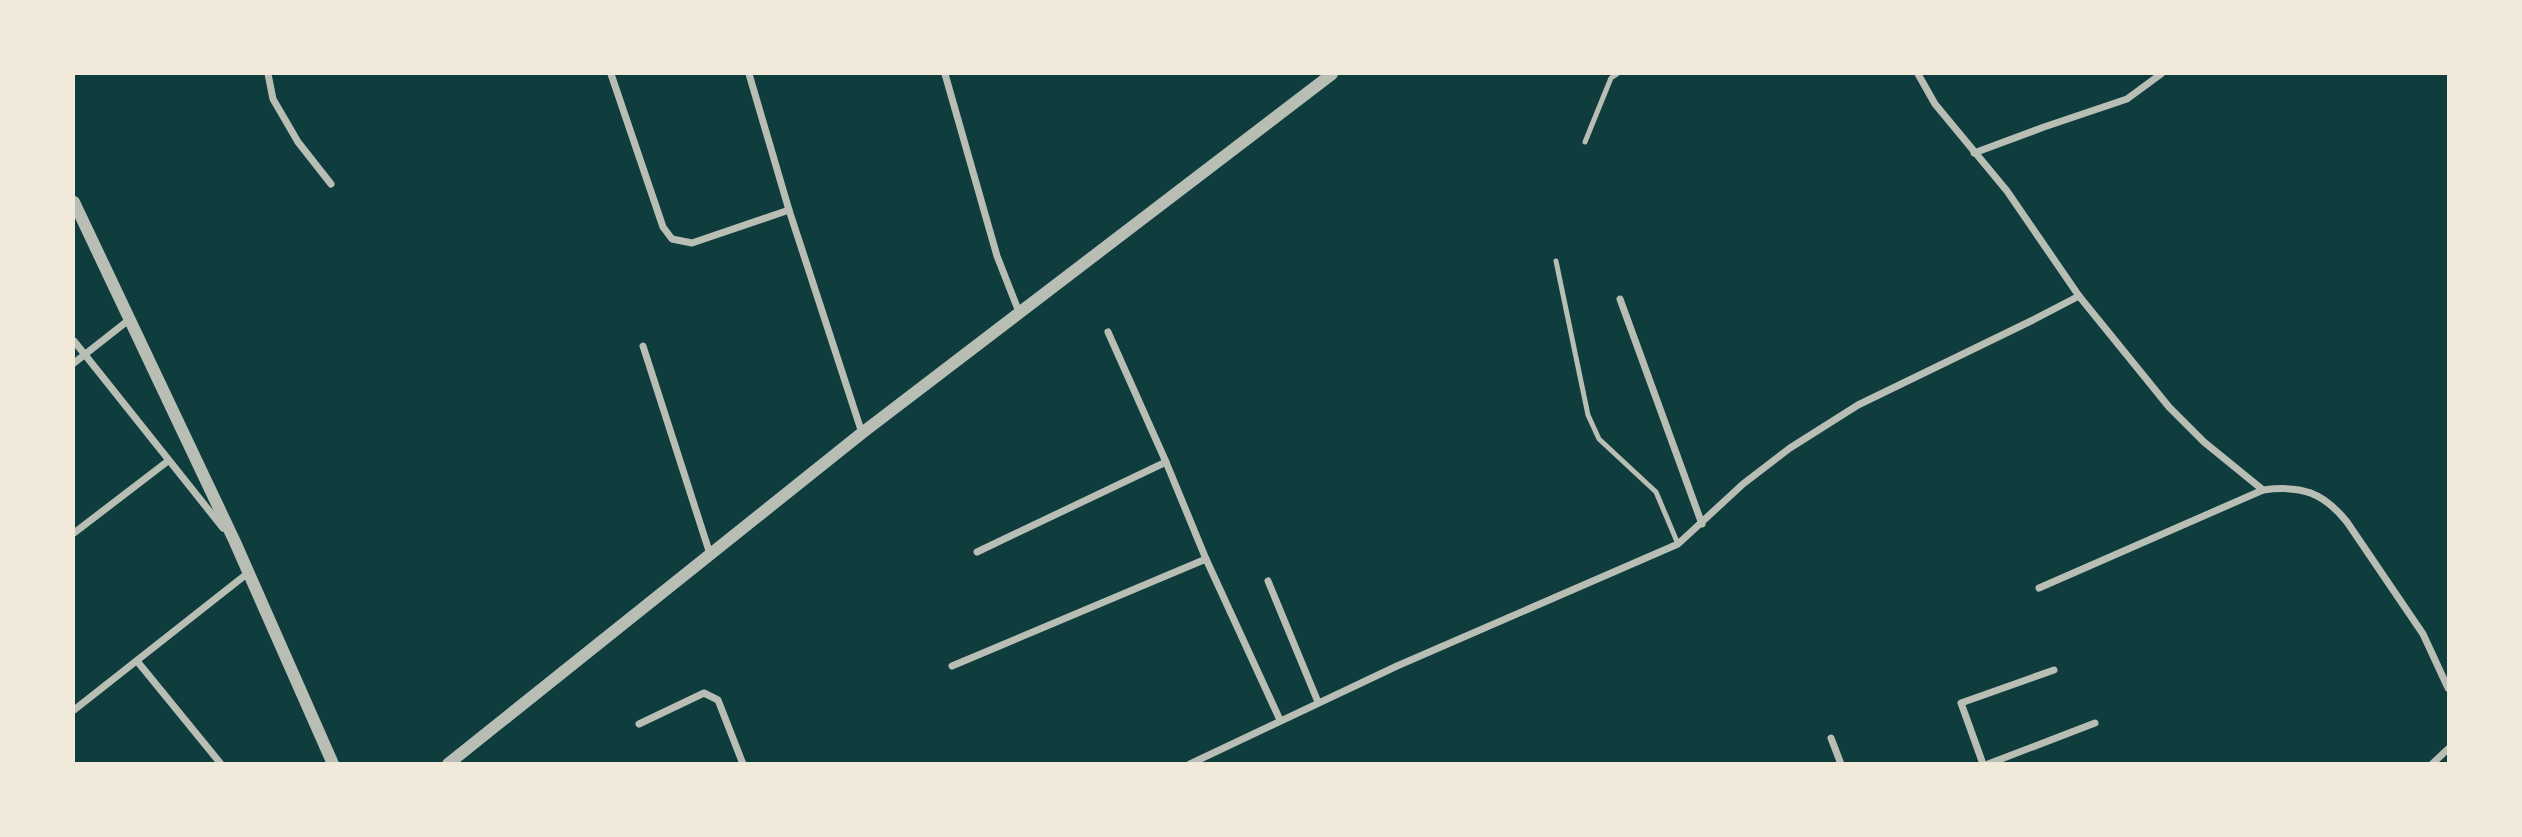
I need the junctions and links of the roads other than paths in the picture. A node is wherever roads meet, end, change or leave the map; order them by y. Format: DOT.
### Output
graph roads {
  1 [pos="268,74"];
  2 [pos="611,74"];
  3 [pos="749,74"];
  4 [pos="945,74"];
  5 [pos="1332,74"];
  6 [pos="1616,74"];
  7 [pos="1918,74"];
  8 [pos="2161,74"];
  9 [pos="1585,142"];
  10 [pos="1974,153"];
  11 [pos="331,184"];
  12 [pos="74,202"];
  13 [pos="789,210"];
  14 [pos="1556,261"];
  15 [pos="2079,296"];
  16 [pos="1620,299"];
  17 [pos="1019,312"];
  18 [pos="130,319"];
  19 [pos="1108,332"];
  20 [pos="74,341"];
  21 [pos="643,346"];
  22 [pos="84,354"];
  23 [pos="74,363"];
  24 [pos="862,433"];
  25 [pos="168,461"];
  26 [pos="1166,462"];
  27 [pos="2263,490"];
  28 [pos="1702,524"];
  29 [pos="74,533"];
  30 [pos="235,542"];
  31 [pos="1678,544"];
  32 [pos="977,552"];
  33 [pos="710,554"];
  34 [pos="1206,559"];
  35 [pos="248,573"];
  36 [pos="1268,581"];
  37 [pos="2039,588"];
  38 [pos="137,661"];
  39 [pos="952,666"];
  40 [pos="2054,670"];
  41 [pos="2448,688"];
  42 [pos="1318,702"];
  43 [pos="74,710"];
  44 [pos="1280,720"];
  45 [pos="2095,723"];
  46 [pos="639,724"];
  47 [pos="1831,738"];
  48 [pos="2448,749"];
  49 [pos="220,764"];
  50 [pos="333,764"];
  51 [pos="448,764"];
  52 [pos="743,764"];
  53 [pos="1190,764"];
  54 [pos="1841,764"];
  55 [pos="1985,764"];
  56 [pos="2432,764"];
  1 -- 11 [label="street"];
  2 -- 13 [label="street"];
  3 -- 13 [label="street"];
  4 -- 17 [label="street"];
  5 -- 17 [label="street"];
  6 -- 9 [label="lane"];
  7 -- 10 [label="street"];
  8 -- 10 [label="street"];
  10 -- 15 [label="street"];
  12 -- 18 [label="street"];
  13 -- 24 [label="street"];
  14 -- 31 [label="lane"];
  15 -- 27 [label="street"];
  15 -- 28 [label="street"];
  16 -- 28 [label="street"];
  17 -- 24 [label="street"];
  18 -- 22 [label="street"];
  18 -- 30 [label="street"];
  19 -- 26 [label="street"];
  20 -- 22 [label="street"];
  21 -- 33 [label="street"];
  22 -- 23 [label="street"];
  22 -- 25 [label="street"];
  24 -- 33 [label="street"];
  25 -- 29 [label="street"];
  25 -- 30 [label="street"];
  26 -- 32 [label="street"];
  26 -- 34 [label="street"];
  27 -- 37 [label="street"];
  27 -- 41 [label="street"];
  28 -- 31 [label="street"];
  30 -- 35 [label="street"];
  31 -- 42 [label="street"];
  33 -- 51 [label="street"];
  34 -- 39 [label="street"];
  34 -- 44 [label="street"];
  35 -- 38 [label="street"];
  35 -- 50 [label="street"];
  36 -- 42 [label="street"];
  38 -- 43 [label="street"];
  38 -- 49 [label="street"];
  40 -- 55 [label="street"];
  42 -- 44 [label="street"];
  44 -- 53 [label="street"];
  45 -- 55 [label="street"];
  46 -- 52 [label="street"];
  47 -- 54 [label="street"];
  48 -- 56 [label="street"];
}
